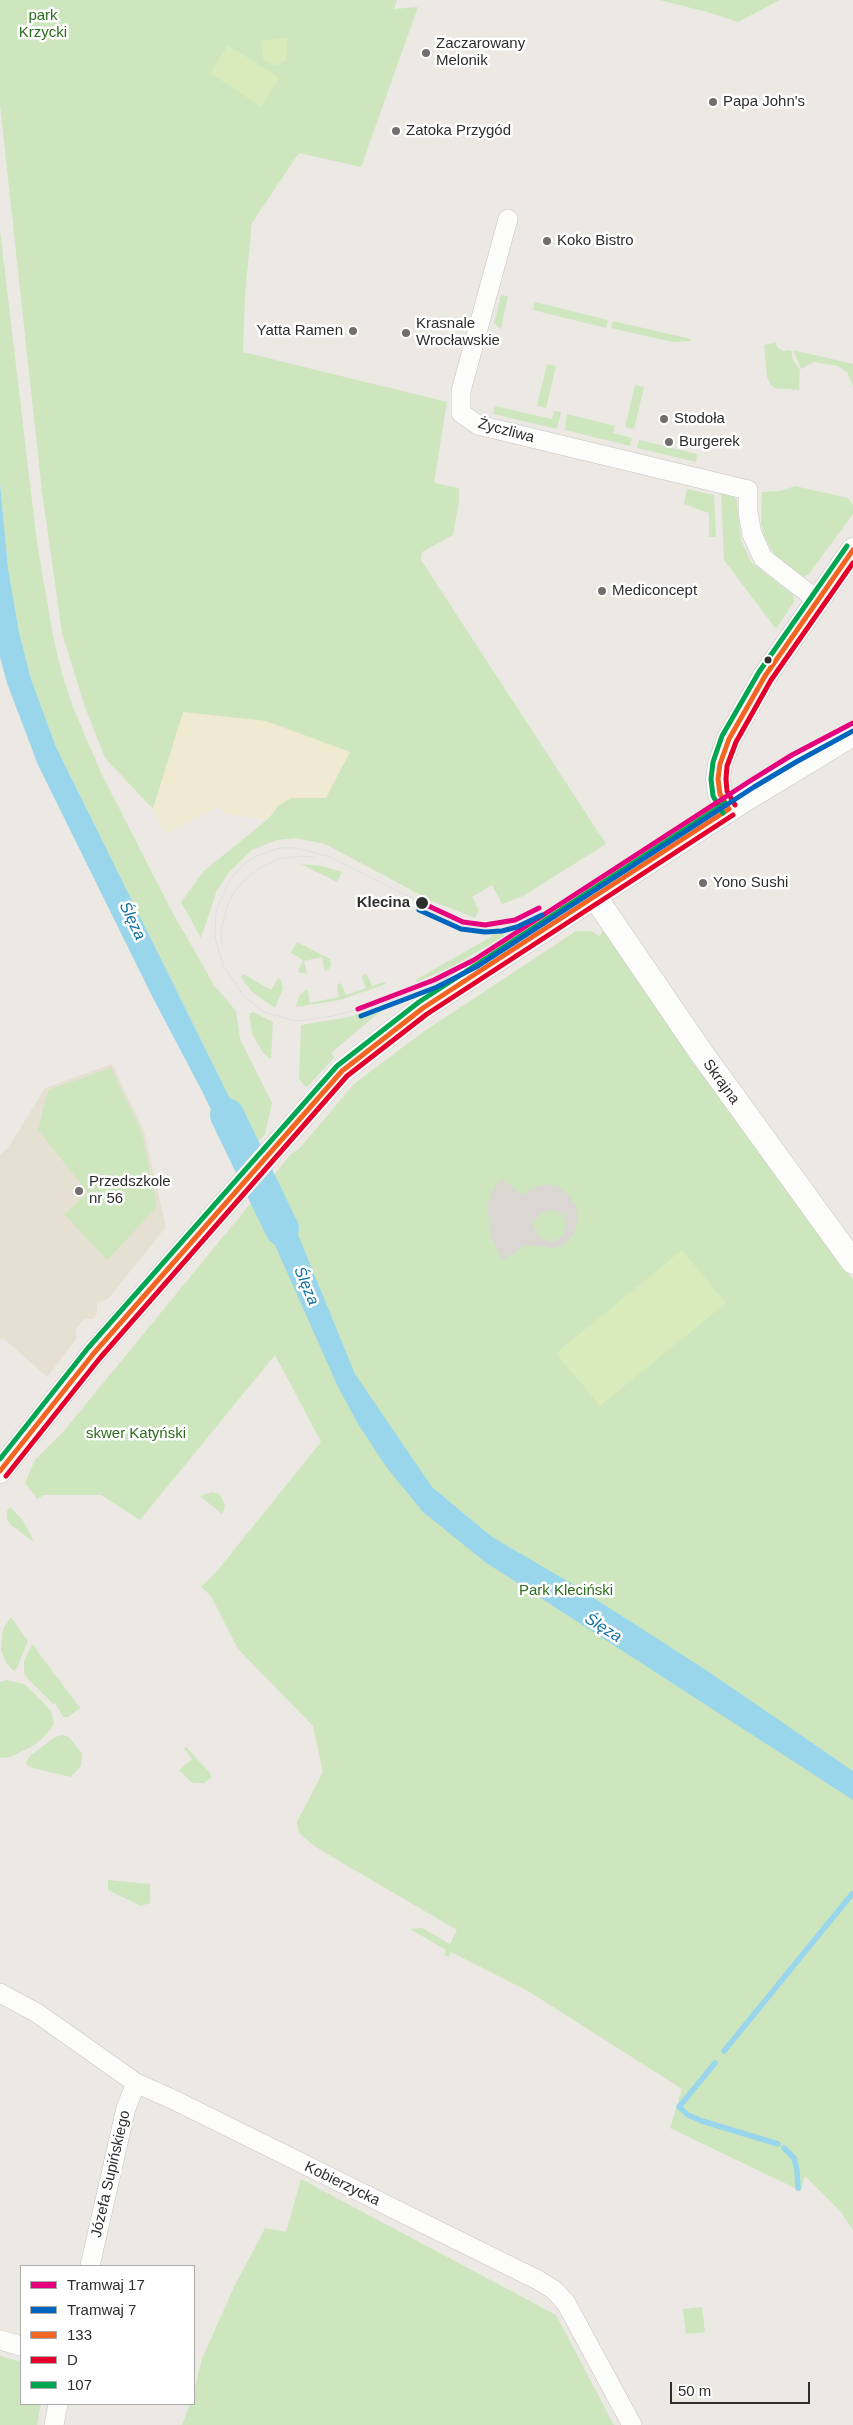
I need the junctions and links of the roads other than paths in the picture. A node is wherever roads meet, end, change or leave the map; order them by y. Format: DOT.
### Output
graph roads {
  1 [pos="508,219"];
  2 [pos="853,550"];
  3 [pos="817,600"];
  4 [pos="853,734"];
  5 [pos="729,809"];
  6 [pos="595,897"];
  7 [pos="853,1262"];
  8 [pos="0,1470"];
  9 [pos="0,1993"];
  10 [pos="136,2083"];
  11 [pos="90,2265"];
  12 [pos="0,2340"];
  13 [pos="20,2346"];
  14 [pos="58,2405"];
  15 [pos="54,2425"];
  16 [pos="632,2425"];
  1 -- 3 [label="street, Życzliwa"];
  2 -- 3 [label="street"];
  3 -- 5 [label="street"];
  4 -- 5 [label="street"];
  5 -- 6 [label="street"];
  6 -- 7 [label="street, Skrajna"];
  6 -- 8 [label="street"];
  9 -- 10 [label="street, Kobierzycka"];
  10 -- 11 [label="street, Józefa Supińskiego"];
  10 -- 16 [label="street, Kobierzycka"];
  12 -- 13 [label="street"];
  14 -- 15 [label="street"];
}
